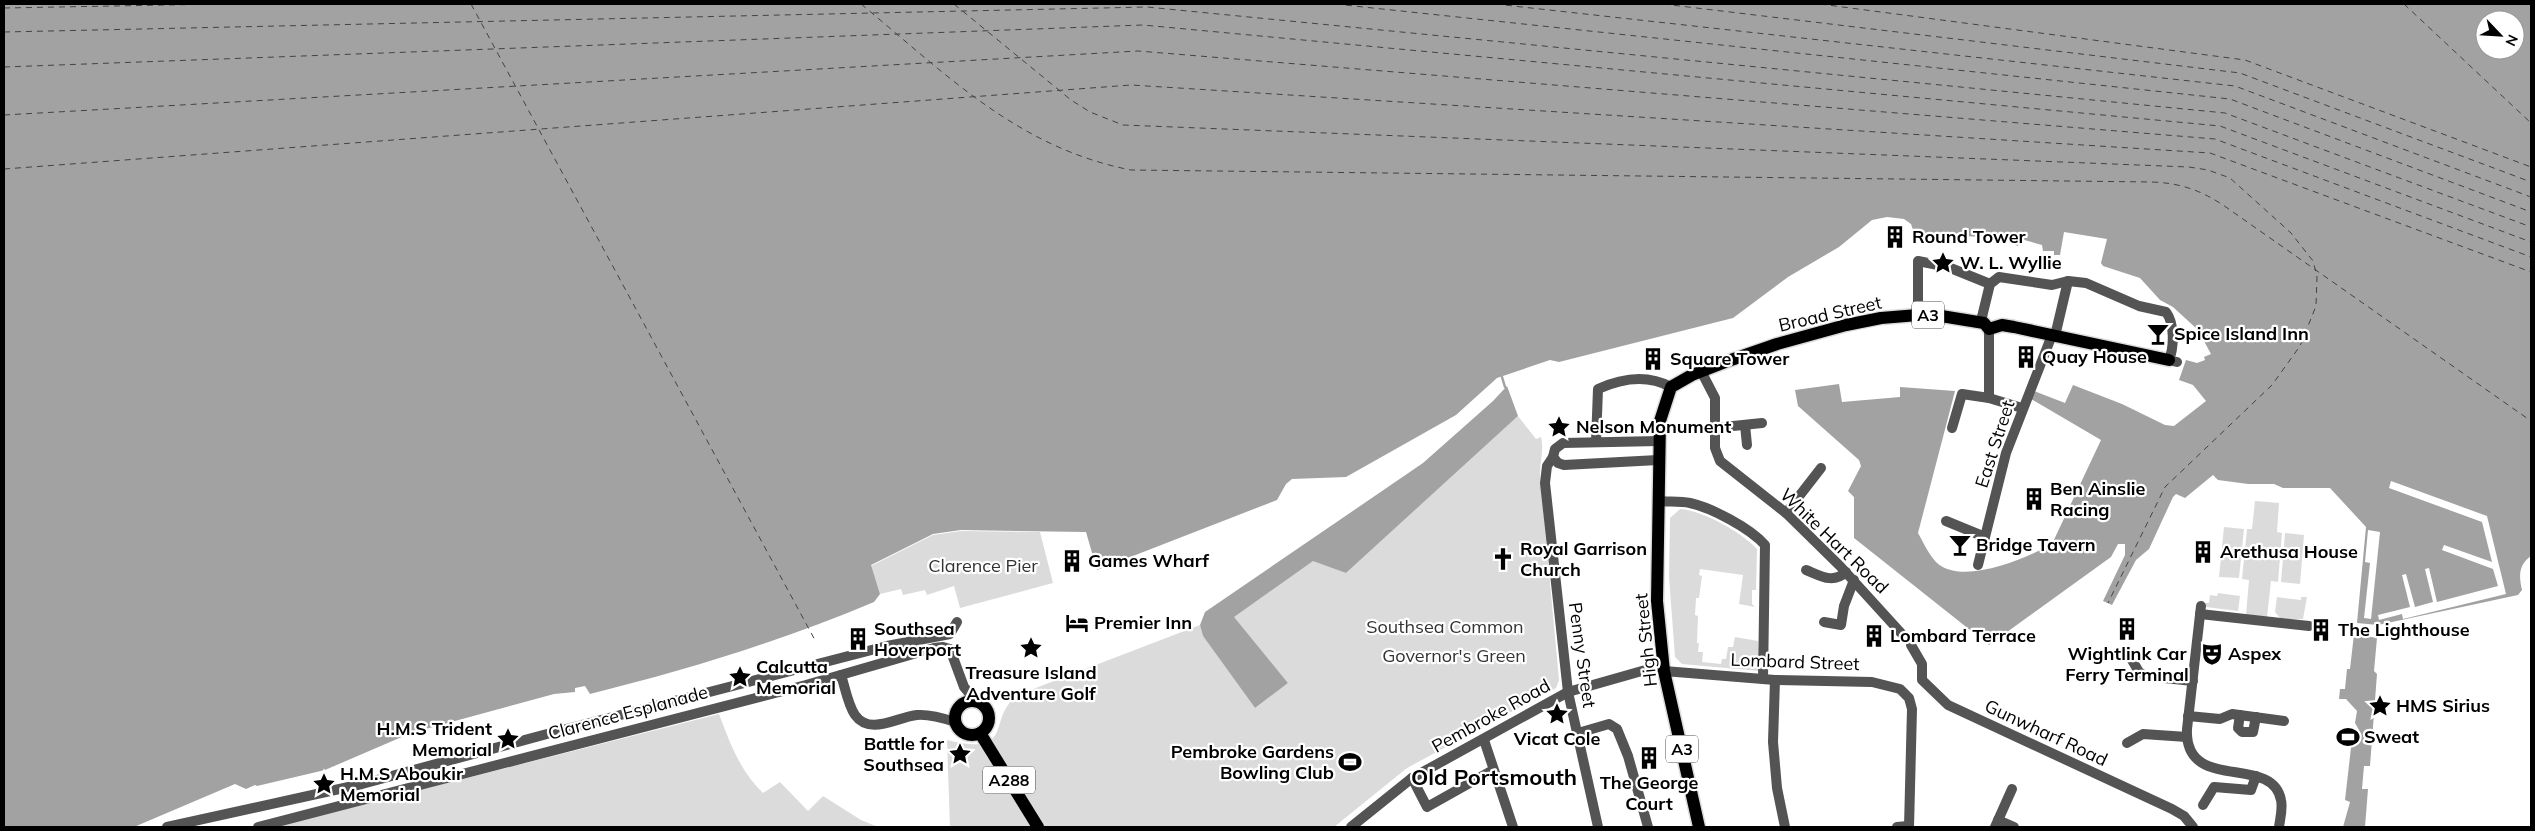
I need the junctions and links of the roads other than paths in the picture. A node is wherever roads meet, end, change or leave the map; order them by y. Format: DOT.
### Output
graph roads {
  1 [pos="2068,281"];
  2 [pos="1990,284"];
  3 [pos="1918,316"];
  4 [pos="1985,325"];
  5 [pos="2054,335"];
  6 [pos="2173,361"];
  7 [pos="1701,371"];
  8 [pos="1671,387"];
  9 [pos="1989,398"];
  10 [pos="2022,408"];
  11 [pos="1762,423"];
  12 [pos="1745,425"];
  13 [pos="1714,428"];
  14 [pos="1952,428"];
  15 [pos="1659,441"];
  16 [pos="1596,442"];
  17 [pos="1747,445"];
  18 [pos="1553,457"];
  19 [pos="1658,460"];
  20 [pos="1821,468"];
  21 [pos="1658,501"];
  22 [pos="1786,513"];
  23 [pos="1946,521"];
  24 [pos="1985,537"];
  25 [pos="1978,565"];
  26 [pos="1806,570"];
  27 [pos="1846,572"];
  28 [pos="1854,580"];
  29 [pos="957,622"];
  30 [pos="1824,622"];
  31 [pos="2309,626"];
  32 [pos="1901,633"];
  33 [pos="1911,645"];
  34 [pos="2132,660"];
  35 [pos="1663,668"];
  36 [pos="841,674"];
  37 [pos="1764,679"];
  38 [pos="1775,680"];
  39 [pos="2193,681"];
  40 [pos="1568,692"];
  41 [pos="975,700"];
  42 [pos="2240,715"];
  43 [pos="2188,716"];
  44 [pos="2256,717"];
  45 [pos="2284,720"];
  46 [pos="955,722"];
  47 [pos="980,733"];
  48 [pos="1578,733"];
  49 [pos="2187,737"];
  50 [pos="1484,740"];
  51 [pos="2128,743"];
  52 [pos="1494,770"];
  53 [pos="2256,776"];
  54 [pos="1412,778"];
  55 [pos="2012,789"];
  56 [pos="2203,805"];
  57 [pos="1996,824"];
  58 [pos="1908,826"];
  59 [pos="167,827"];
  60 [pos="258,827"];
  61 [pos="1038,827"];
  62 [pos="1351,827"];
  63 [pos="1513,827"];
  64 [pos="1598,827"];
  65 [pos="1648,827"];
  66 [pos="1699,827"];
  67 [pos="1785,827"];
  68 [pos="1897,827"];
  69 [pos="2014,827"];
  70 [pos="2193,827"];
  71 [pos="2280,827"];
  1 -- 2 [label="street"];
  1 -- 5 [label="street, East Street"];
  1 -- 6 [label="street"];
  2 -- 3 [label="street"];
  2 -- 4 [label="street"];
  3 -- 4 [label="main road, Broad Street / A3"];
  3 -- 7 [label="main road, Broad Street / A3"];
  4 -- 5 [label="main road, Broad Street / A3"];
  4 -- 9 [label="street"];
  5 -- 6 [label="main road, Broad Street / A3"];
  5 -- 10 [label="street, East Street"];
  7 -- 8 [label="main road, Broad Street / A3"];
  7 -- 13 [label="street, White Hart Road"];
  8 -- 15 [label="main road, High Street / A3"];
  8 -- 16 [label="street"];
  9 -- 10 [label="street"];
  9 -- 14 [label="street"];
  10 -- 24 [label="street, East Street"];
  11 -- 12 [label="street"];
  12 -- 13 [label="street"];
  12 -- 17 [label="street"];
  13 -- 22 [label="street, White Hart Road"];
  15 -- 16 [label="street"];
  15 -- 19 [label="main road, High Street / A3"];
  16 -- 18 [label="street"];
  18 -- 19 [label="street"];
  18 -- 40 [label="street, Penny Street"];
  19 -- 21 [label="main road, High Street / A3"];
  20 -- 22 [label="street"];
  21 -- 35 [label="main road, High Street / A3"];
  21 -- 37 [label="street"];
  22 -- 27 [label="street, White Hart Road"];
  23 -- 24 [label="street"];
  24 -- 25 [label="street, East Street"];
  26 -- 27 [label="street"];
  27 -- 28 [label="street, White Hart Road"];
  28 -- 30 [label="street"];
  28 -- 32 [label="street, White Hart Road"];
  29 -- 59 [label="street"];
  31 -- 39 [label="street"];
  33 -- 70 [label="street, Gunwharf Road"];
  34 -- 39 [label="street"];
  35 -- 37 [label="street, Lombard Street"];
  35 -- 40 [label="street, Pembroke Road"];
  35 -- 66 [label="main road, High Street / A3"];
  36 -- 41 [label="street, Clarence Esplanade"];
  36 -- 46 [label="street"];
  36 -- 60 [label="street, Clarence Esplanade"];
  37 -- 38 [label="street, Lombard Street"];
  38 -- 58 [label="street, Lombard Street"];
  38 -- 67 [label="street"];
  39 -- 43 [label="street"];
  40 -- 48 [label="street, Penny Street"];
  40 -- 50 [label="street, Pembroke Road"];
  41 -- 46 [label="main road"];
  41 -- 47 [label="main road"];
  42 -- 43 [label="street"];
  42 -- 44 [label="street"];
  42 -- 44 [label="street"];
  43 -- 49 [label="street"];
  44 -- 45 [label="street"];
  46 -- 47 [label="main road"];
  47 -- 61 [label="main road, A288"];
  48 -- 64 [label="street, Penny Street"];
  48 -- 65 [label="street"];
  49 -- 51 [label="street"];
  49 -- 53 [label="street"];
  50 -- 52 [label="street"];
  50 -- 54 [label="street, Pembroke Road"];
  52 -- 54 [label="street"];
  52 -- 63 [label="street"];
  53 -- 56 [label="street"];
  53 -- 71 [label="street"];
  54 -- 62 [label="street, Pembroke Road"];
  55 -- 57 [label="street"];
  57 -- 69 [label="street"];
  58 -- 68 [label="street"];
}
